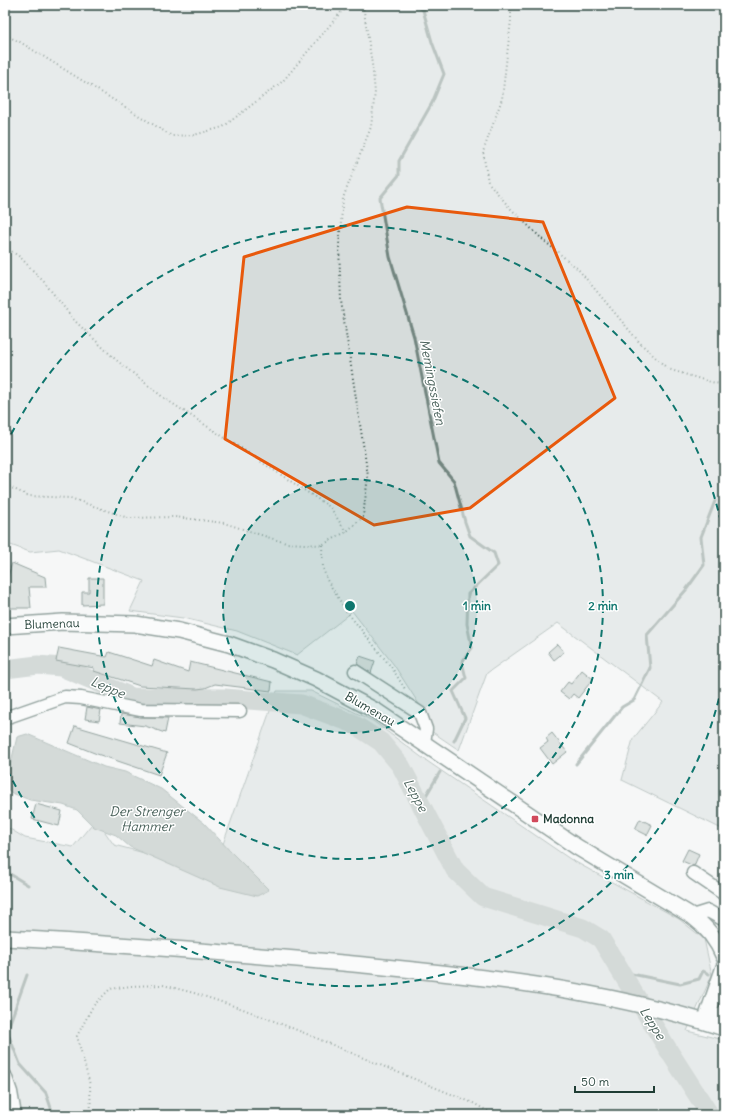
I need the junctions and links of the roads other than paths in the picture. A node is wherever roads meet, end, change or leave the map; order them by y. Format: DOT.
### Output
graph roads {
  1 [pos="5,626"];
  2 [pos="355,670"];
  3 [pos="240,711"];
  4 [pos="5,718"];
  5 [pos="424,743"];
  6 [pos="693,873"];
  7 [pos="724,894"];
  8 [pos="692,916"];
  9 [pos="724,920"];
  10 [pos="5,938"];
  11 [pos="724,957"];
  12 [pos="724,967"];
  13 [pos="724,1013"];
  14 [pos="715,1025"];
  15 [pos="5,1075"];
  16 [pos="15,1115"];
  1 -- 5 [label="main road, Blumenau"];
  2 -- 5 [label="street"];
  3 -- 4 [label="street"];
  5 -- 8 [label="main road, Blumenau"];
  6 -- 7 [label="street"];
  8 -- 9 [label="street"];
  8 -- 11 [label="main road, Blumenau"];
  10 -- 14 [label="main road"];
  12 -- 14 [label="main road"];
  13 -- 14 [label="main road"];
  15 -- 16 [label="street"];
}
